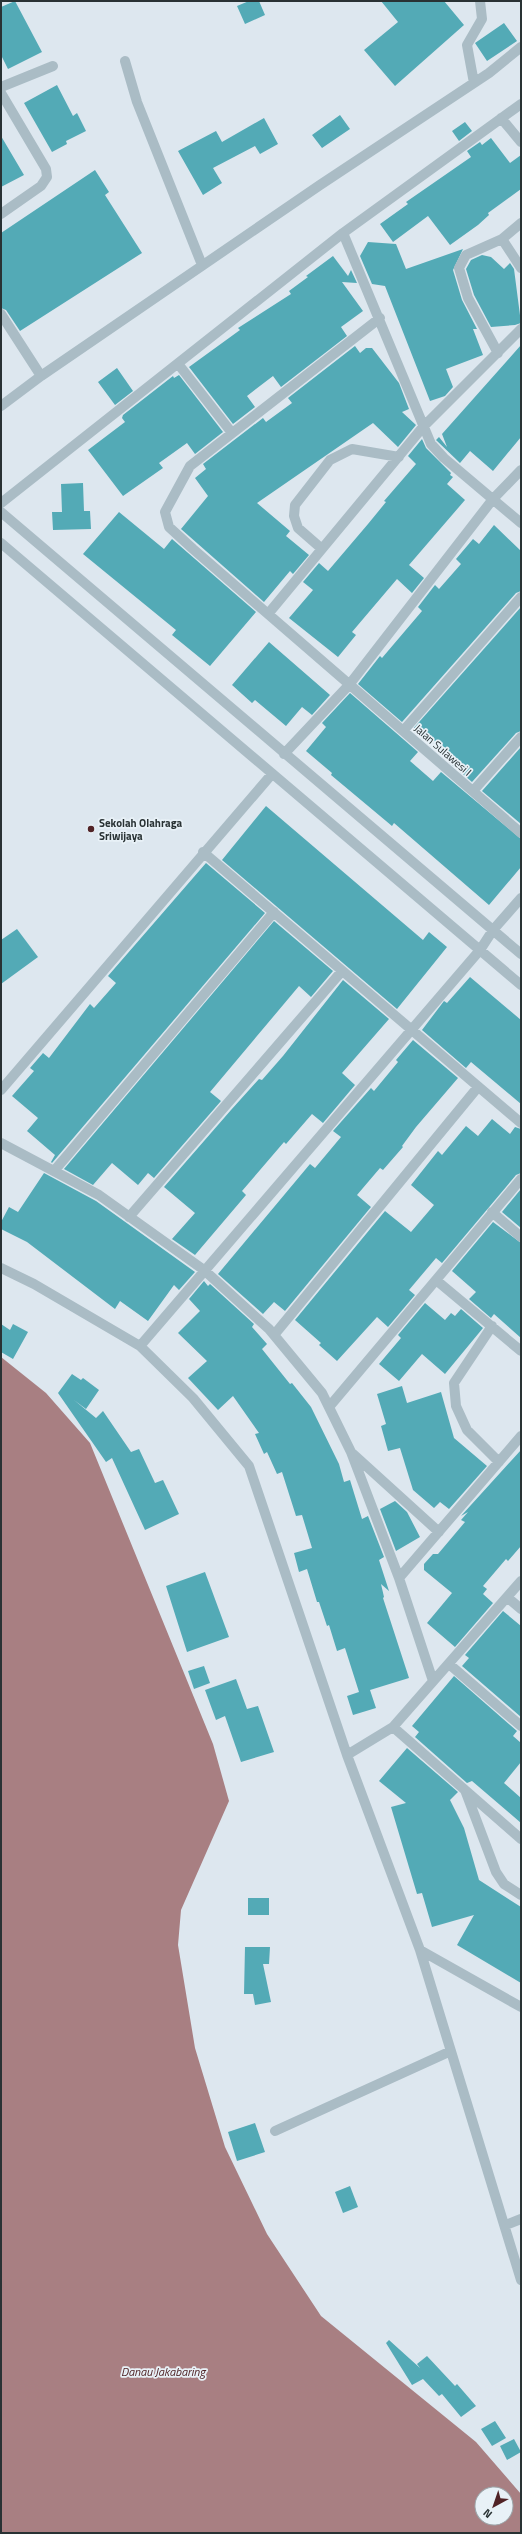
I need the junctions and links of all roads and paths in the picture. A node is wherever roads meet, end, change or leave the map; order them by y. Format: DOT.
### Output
graph roads {
  1 [pos="480,1"];
  2 [pos="521,48"];
  3 [pos="125,61"];
  4 [pos="54,66"];
  5 [pos="474,83"];
  6 [pos="1,87"];
  7 [pos="1,93"];
  8 [pos="521,104"];
  9 [pos="501,118"];
  10 [pos="521,142"];
  11 [pos="1,214"];
  12 [pos="521,223"];
  13 [pos="343,234"];
  14 [pos="502,239"];
  15 [pos="202,265"];
  16 [pos="521,268"];
  17 [pos="1,314"];
  18 [pos="380,318"];
  19 [pos="521,328"];
  20 [pos="498,353"];
  21 [pos="178,365"];
  22 [pos="41,376"];
  23 [pos="1,406"];
  24 [pos="423,427"];
  25 [pos="232,433"];
  26 [pos="399,457"];
  27 [pos="521,470"];
  28 [pos="493,500"];
  29 [pos="1,503"];
  30 [pos="1,512"];
  31 [pos="521,523"];
  32 [pos="1,543"];
  33 [pos="322,549"];
  34 [pos="521,597"];
  35 [pos="268,614"];
  36 [pos="349,684"];
  37 [pos="403,732"];
  38 [pos="521,737"];
  39 [pos="284,754"];
  40 [pos="272,774"];
  41 [pos="473,791"];
  42 [pos="521,833"];
  43 [pos="203,852"];
  44 [pos="521,898"];
  45 [pos="274,912"];
  46 [pos="493,930"];
  47 [pos="480,950"];
  48 [pos="521,954"];
  49 [pos="342,971"];
  50 [pos="521,985"];
  51 [pos="410,1029"];
  52 [pos="478,1087"];
  53 [pos="1,1090"];
  54 [pos="521,1123"];
  55 [pos="1,1143"];
  56 [pos="54,1171"];
  57 [pos="521,1179"];
  58 [pos="492,1212"];
  59 [pos="130,1217"];
  60 [pos="521,1237"];
  61 [pos="1,1268"];
  62 [pos="204,1270"];
  63 [pos="436,1280"];
  64 [pos="492,1326"];
  65 [pos="274,1335"];
  66 [pos="140,1346"];
  67 [pos="521,1351"];
  68 [pos="329,1407"];
  69 [pos="521,1436"];
  70 [pos="351,1452"];
  71 [pos="499,1462"];
  72 [pos="439,1532"];
  73 [pos="399,1578"];
  74 [pos="521,1581"];
  75 [pos="507,1597"];
  76 [pos="521,1609"];
  77 [pos="449,1664"];
  78 [pos="433,1681"];
  79 [pos="521,1726"];
  80 [pos="393,1727"];
  81 [pos="347,1755"];
  82 [pos="464,1789"];
  83 [pos="521,1839"];
  84 [pos="521,1895"];
  85 [pos="420,1950"];
  86 [pos="521,2007"];
  87 [pos="451,2051"];
  88 [pos="275,2131"];
  89 [pos="521,2219"];
  90 [pos="506,2225"];
  91 [pos="521,2280"];
  1 -- 5 [label="street"];
  2 -- 5 [label="street"];
  3 -- 15 [label="street"];
  4 -- 6 [label="street"];
  5 -- 15 [label="street"];
  7 -- 11 [label="street"];
  8 -- 9 [label="street"];
  9 -- 10 [label="street"];
  9 -- 13 [label="street"];
  12 -- 14 [label="street"];
  13 -- 18 [label="street"];
  13 -- 21 [label="street"];
  14 -- 16 [label="street"];
  14 -- 20 [label="street"];
  15 -- 22 [label="street"];
  17 -- 22 [label="street"];
  18 -- 24 [label="street"];
  18 -- 25 [label="street, Jalan Sulawesi I"];
  19 -- 20 [label="street"];
  20 -- 24 [label="street"];
  21 -- 25 [label="street"];
  21 -- 29 [label="street"];
  22 -- 23 [label="street"];
  24 -- 26 [label="street"];
  24 -- 28 [label="street"];
  25 -- 35 [label="street, Jalan Sulawesi I"];
  26 -- 33 [label="street"];
  26 -- 33 [label="street"];
  27 -- 28 [label="street"];
  28 -- 31 [label="street"];
  28 -- 36 [label="street"];
  30 -- 39 [label="street"];
  32 -- 40 [label="street"];
  33 -- 35 [label="street"];
  34 -- 37 [label="street"];
  35 -- 36 [label="street, Jalan Sulawesi I"];
  36 -- 37 [label="street, Jalan Sulawesi I"];
  36 -- 39 [label="street"];
  37 -- 41 [label="street, Jalan Sulawesi I"];
  38 -- 41 [label="street"];
  39 -- 46 [label="street"];
  40 -- 43 [label="street"];
  40 -- 47 [label="street"];
  41 -- 42 [label="street, Jalan Sulawesi I"];
  43 -- 45 [label="street"];
  43 -- 53 [label="street"];
  44 -- 46 [label="street"];
  45 -- 49 [label="street"];
  45 -- 56 [label="street"];
  46 -- 47 [label="street"];
  46 -- 48 [label="street"];
  47 -- 50 [label="street"];
  47 -- 51 [label="street"];
  49 -- 51 [label="street"];
  49 -- 59 [label="street"];
  51 -- 52 [label="street"];
  51 -- 62 [label="street"];
  52 -- 54 [label="street"];
  52 -- 65 [label="street"];
  55 -- 56 [label="street"];
  56 -- 59 [label="street"];
  57 -- 58 [label="street"];
  58 -- 60 [label="street"];
  58 -- 63 [label="street"];
  59 -- 62 [label="street"];
  61 -- 66 [label="street"];
  62 -- 65 [label="street"];
  62 -- 66 [label="street"];
  63 -- 64 [label="street"];
  63 -- 68 [label="street"];
  64 -- 67 [label="street"];
  64 -- 71 [label="street"];
  65 -- 68 [label="street"];
  66 -- 81 [label="street"];
  68 -- 70 [label="street"];
  69 -- 71 [label="street"];
  70 -- 72 [label="street"];
  70 -- 73 [label="street"];
  71 -- 72 [label="street"];
  72 -- 73 [label="street"];
  73 -- 78 [label="street"];
  74 -- 75 [label="street"];
  75 -- 76 [label="street"];
  75 -- 77 [label="street"];
  77 -- 78 [label="street"];
  77 -- 79 [label="street"];
  78 -- 80 [label="street"];
  80 -- 81 [label="street"];
  80 -- 82 [label="street"];
  81 -- 85 [label="street"];
  82 -- 83 [label="street"];
  82 -- 84 [label="street"];
  85 -- 86 [label="street"];
  85 -- 87 [label="street"];
  87 -- 88 [label="street"];
  87 -- 90 [label="street"];
  89 -- 90 [label="street"];
  90 -- 91 [label="street"];
}
